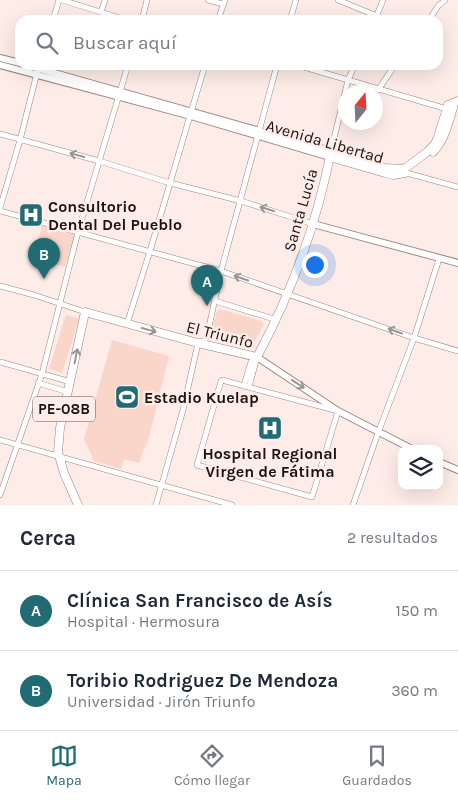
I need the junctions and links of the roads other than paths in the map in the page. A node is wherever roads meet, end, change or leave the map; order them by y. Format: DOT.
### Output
graph roads {
  1 [pos="60,0"];
  2 [pos="105,0"];
  3 [pos="147,0"];
  4 [pos="208,0"];
  5 [pos="296,0"];
  6 [pos="338,0"];
  7 [pos="383,0"];
  8 [pos="445,0"];
  9 [pos="224,2"];
  10 [pos="101,12"];
  11 [pos="55,15"];
  12 [pos="110,15"];
  13 [pos="143,15"];
  14 [pos="220,15"];
  15 [pos="292,15"];
  16 [pos="370,15"];
  17 [pos="377,15"];
  18 [pos="433,15"];
  19 [pos="0,58"];
  20 [pos="15,62"];
  21 [pos="0,65"];
  22 [pos="15,67"];
  23 [pos="38,70"];
  24 [pos="41,70"];
  25 [pos="126,70"];
  26 [pos="204,70"];
  27 [pos="276,70"];
  28 [pos="314,70"];
  29 [pos="353,70"];
  30 [pos="392,70"];
  31 [pos="348,80"];
  32 [pos="363,85"];
  33 [pos="381,85"];
  34 [pos="383,91"];
  35 [pos="119,94"];
  36 [pos="453,105"];
  37 [pos="191,113"];
  38 [pos="259,133"];
  39 [pos="0,134"];
  40 [pos="20,140"];
  41 [pos="330,154"];
  42 [pos="99,162"];
  43 [pos="394,170"];
  44 [pos="406,173"];
  45 [pos="170,183"];
  46 [pos="458,187"];
  47 [pos="241,201"];
  48 [pos="0,210"];
  49 [pos="313,224"];
  50 [pos="78,232"];
  51 [pos="150,251"];
  52 [pos="439,258"];
  53 [pos="458,263"];
  54 [pos="221,271"];
  55 [pos="0,286"];
  56 [pos="288,294"];
  57 [pos="215,301"];
  58 [pos="60,304"];
  59 [pos="85,312"];
  60 [pos="277,320"];
  61 [pos="126,324"];
  62 [pos="414,338"];
  63 [pos="198,343"];
  64 [pos="458,351"];
  65 [pos="257,357"];
  66 [pos="0,362"];
  67 [pos="42,374"];
  68 [pos="71,382"];
  69 [pos="38,384"];
  70 [pos="246,386"];
  71 [pos="68,392"];
  72 [pos="338,412"];
  73 [pos="378,433"];
  74 [pos="0,440"];
  75 [pos="17,444"];
  76 [pos="404,445"];
  77 [pos="60,457"];
  78 [pos="443,464"];
  79 [pos="458,470"];
  80 [pos="161,484"];
  81 [pos="0,495"];
  82 [pos="78,505"];
  83 [pos="156,505"];
  84 [pos="232,505"];
  85 [pos="353,505"];
  1 -- 10 [label="street"];
  1 -- 11 [label="street"];
  2 -- 10 [label="street"];
  3 -- 13 [label="street"];
  4 -- 9 [label="street"];
  5 -- 15 [label="street"];
  6 -- 16 [label="street"];
  7 -- 17 [label="street"];
  8 -- 18 [label="street"];
  9 -- 14 [label="street"];
  10 -- 12 [label="street"];
  19 -- 20 [label="main road"];
  21 -- 22 [label="main road, Avenida Libertad"];
  23 -- 40 [label="street"];
  24 -- 35 [label="main road, Avenida Libertad"];
  25 -- 35 [label="street"];
  26 -- 37 [label="street"];
  27 -- 38 [label="street"];
  28 -- 31 [label="street"];
  29 -- 31 [label="street, Santa Lucía"];
  30 -- 33 [label="street"];
  31 -- 32 [label="street"];
  31 -- 41 [label="street, Santa Lucía"];
  34 -- 36 [label="street"];
  35 -- 37 [label="main road, Avenida Libertad"];
  35 -- 42 [label="street"];
  36 -- 43 [label="highway"];
  36 -- 44 [label="highway"];
  37 -- 38 [label="main road, Avenida Libertad"];
  37 -- 45 [label="street"];
  38 -- 41 [label="main road, Avenida Libertad"];
  38 -- 47 [label="street"];
  39 -- 40 [label="street"];
  42 -- 40 [label="street, one-way"];
  40 -- 48 [label="street"];
  41 -- 43 [label="highway, Avenida Libertad"];
  41 -- 44 [label="highway, Avenida Libertad"];
  41 -- 49 [label="highway, Santa Lucía"];
  42 -- 45 [label="street"];
  42 -- 50 [label="street"];
  43 -- 44 [label="street, Avenida Libertad"];
  44 -- 46 [label="street"];
  45 -- 47 [label="street"];
  45 -- 51 [label="street"];
  49 -- 47 [label="street, one-way"];
  47 -- 54 [label="street"];
  48 -- 50 [label="street"];
  49 -- 52 [label="main road"];
  49 -- 56 [label="highway, Santa Lucía"];
  50 -- 51 [label="street"];
  50 -- 58 [label="street"];
  51 -- 54 [label="street"];
  51 -- 61 [label="street"];
  52 -- 53 [label="main road"];
  52 -- 62 [label="street"];
  56 -- 54 [label="street, one-way"];
  54 -- 57 [label="street"];
  55 -- 58 [label="street, El Triunfo"];
  56 -- 60 [label="highway, Santa Lucía"];
  62 -- 56 [label="street, one-way"];
  57 -- 60 [label="street"];
  57 -- 63 [label="street"];
  58 -- 59 [label="street, El Triunfo"];
  58 -- 67 [label="street"];
  59 -- 61 [label="highway, El Triunfo"];
  68 -- 59 [label="highway, PE-08B, one-way"];
  60 -- 65 [label="highway, Santa Lucía"];
  61 -- 63 [label="highway, El Triunfo, one-way"];
  62 -- 64 [label="street"];
  62 -- 73 [label="street"];
  63 -- 65 [label="highway, El Triunfo"];
  63 -- 80 [label="street"];
  65 -- 70 [label="street, Santa Lucía"];
  65 -- 72 [label="main road, El Triunfo, one-way"];
  66 -- 67 [label="street"];
  67 -- 68 [label="street"];
  67 -- 69 [label="street"];
  68 -- 71 [label="highway, PE-08B"];
  69 -- 71 [label="street"];
  69 -- 75 [label="street"];
  70 -- 72 [label="street"];
  70 -- 72 [label="street"];
  71 -- 77 [label="highway, PE-08B"];
  72 -- 73 [label="main road, El Triunfo"];
  73 -- 76 [label="main road, El Triunfo"];
  73 -- 85 [label="street"];
  74 -- 75 [label="street"];
  75 -- 77 [label="street"];
  75 -- 81 [label="street"];
  77 -- 80 [label="street"];
  77 -- 82 [label="highway, PE-08B"];
  78 -- 79 [label="main road"];
  80 -- 83 [label="street"];
  80 -- 84 [label="street"];
}
